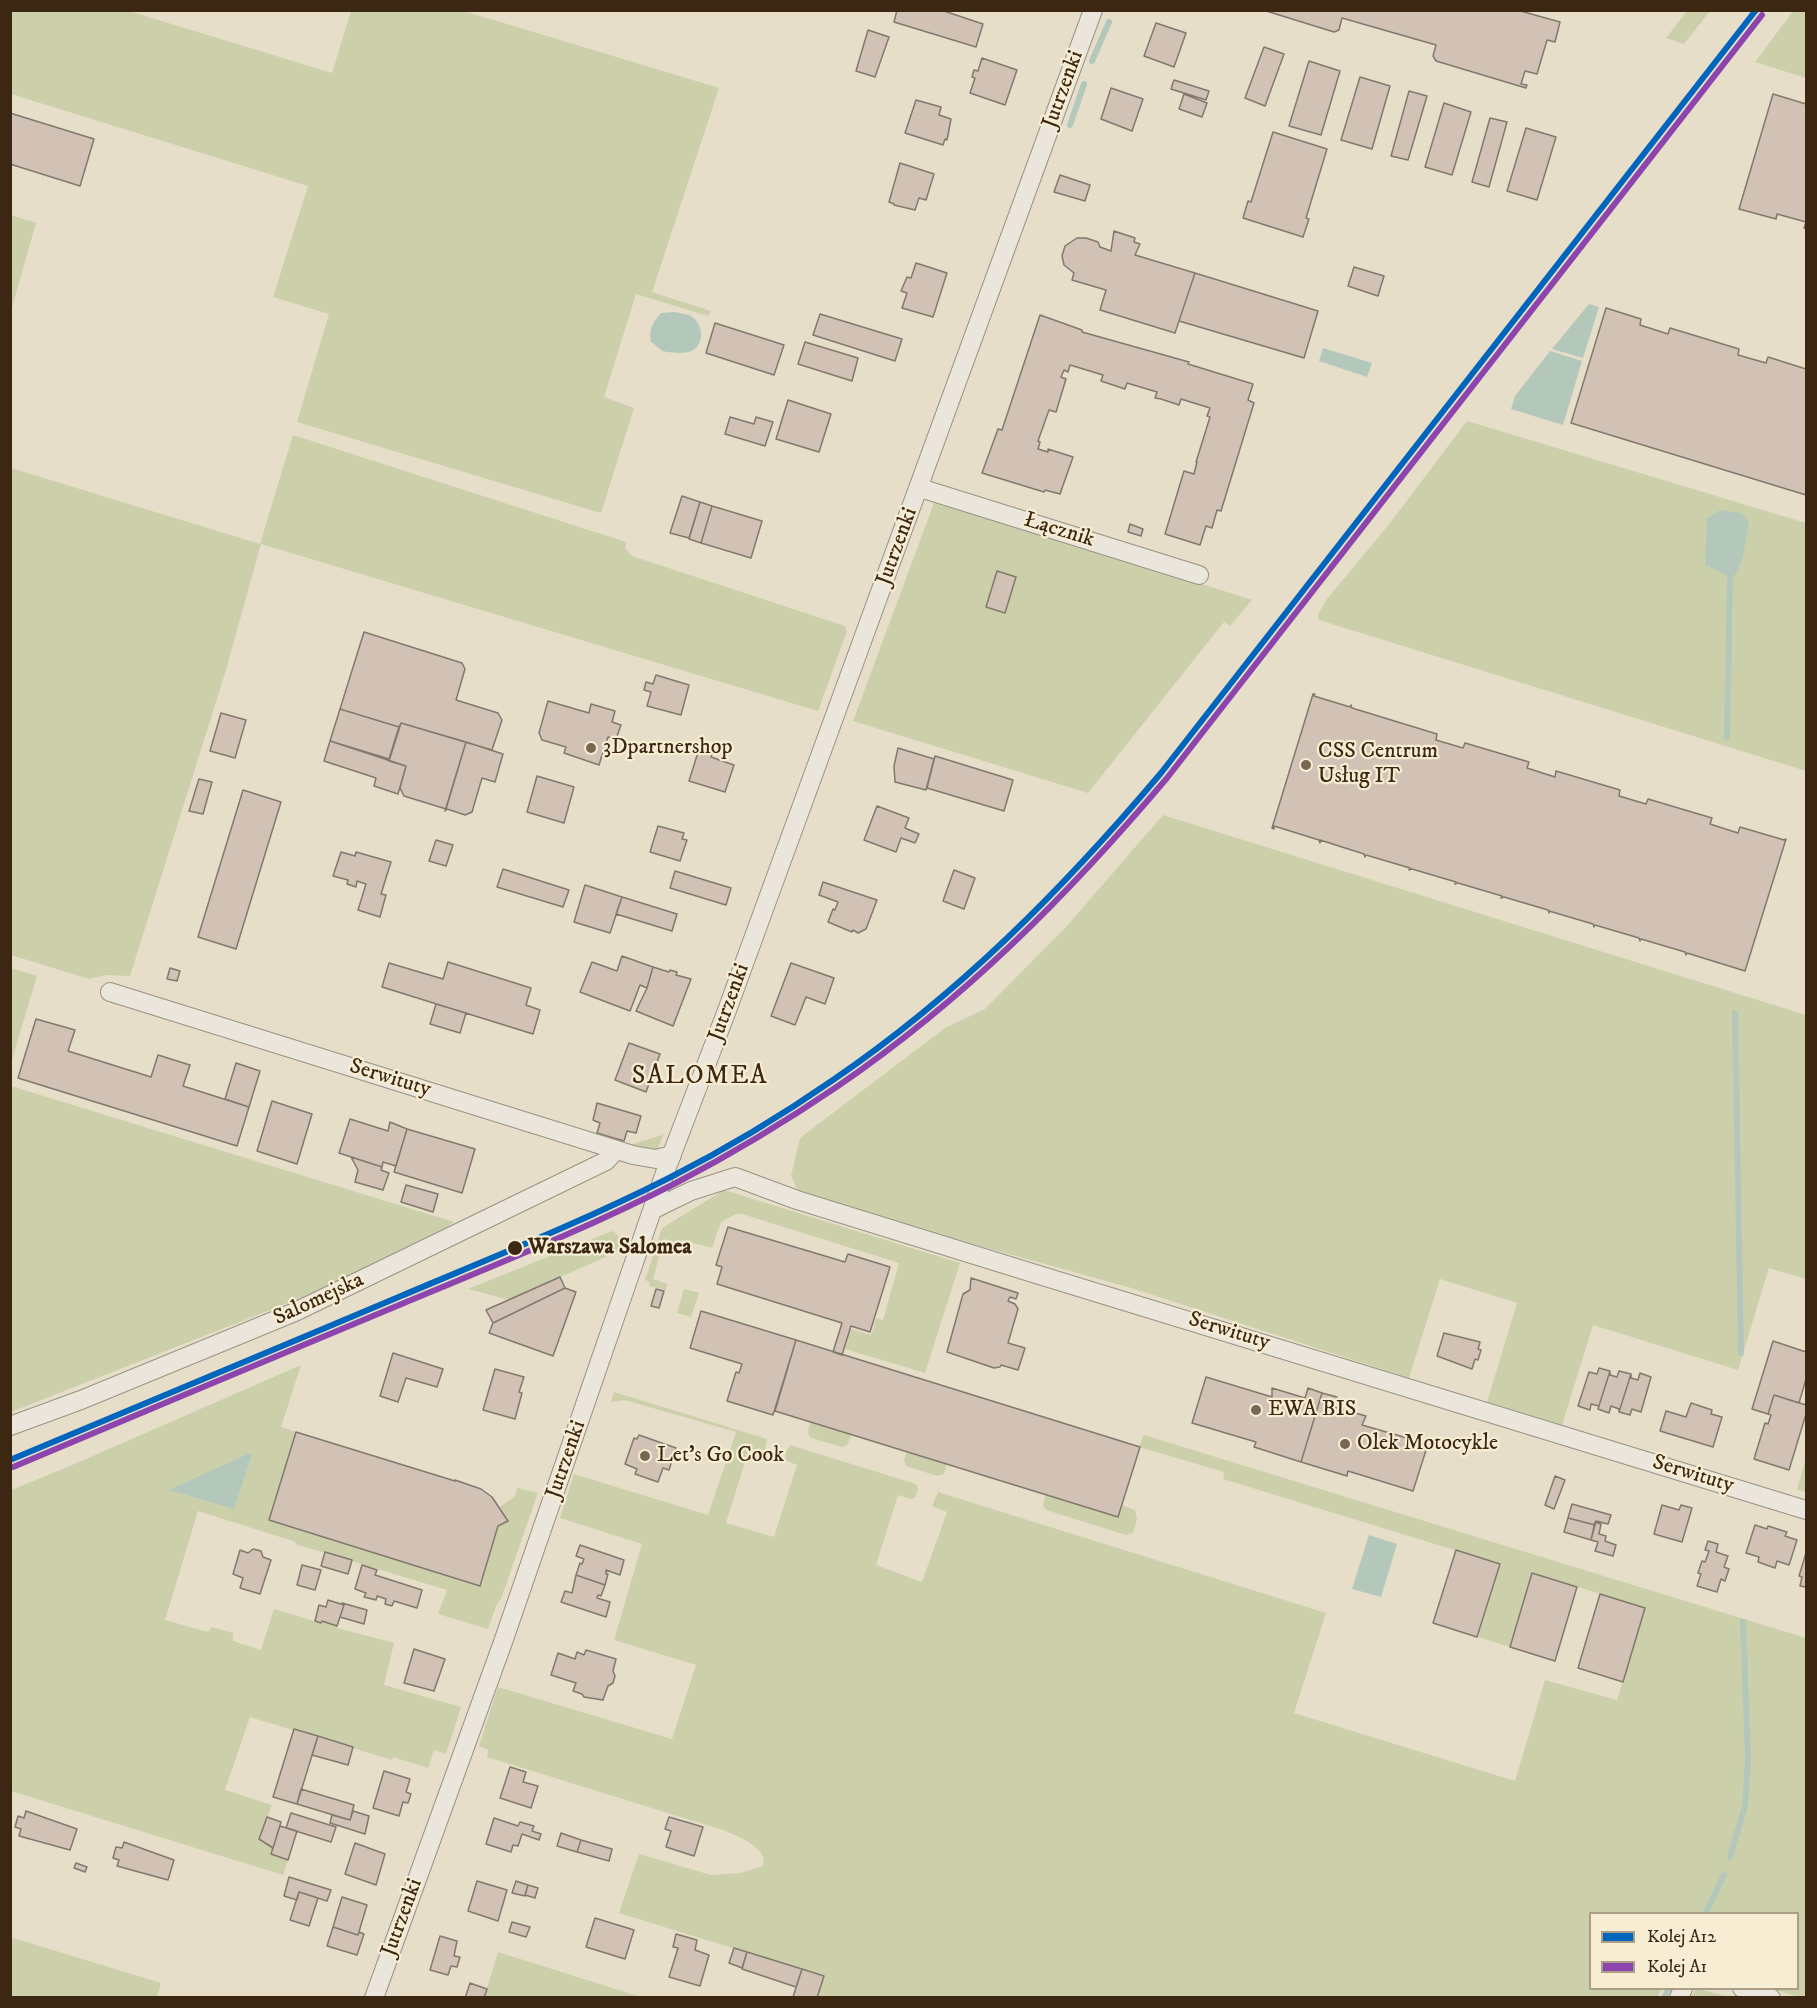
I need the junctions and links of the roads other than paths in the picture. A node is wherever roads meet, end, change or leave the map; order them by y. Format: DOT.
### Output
graph roads {
  1 [pos="1093,10"];
  2 [pos="920,488"];
  3 [pos="1198,575"];
  4 [pos="110,992"];
  5 [pos="616,1150"];
  6 [pos="672,1155"];
  7 [pos="654,1209"];
  8 [pos="10,1426"];
  9 [pos="1806,1510"];
  10 [pos="1745,1990"];
  11 [pos="375,1998"];
  12 [pos="1771,1998"];
  1 -- 2 [label="street, Jutrzenki"];
  2 -- 3 [label="street, Łącznik"];
  2 -- 6 [label="street, Jutrzenki"];
  4 -- 5 [label="street, Serwituty"];
  5 -- 6 [label="street, Serwituty"];
  5 -- 8 [label="street, Salomejska"];
  6 -- 7 [label="street, Jutrzenki"];
  7 -- 9 [label="street, Serwituty"];
  7 -- 11 [label="street, Jutrzenki"];
  10 -- 12 [label="street"];
}
